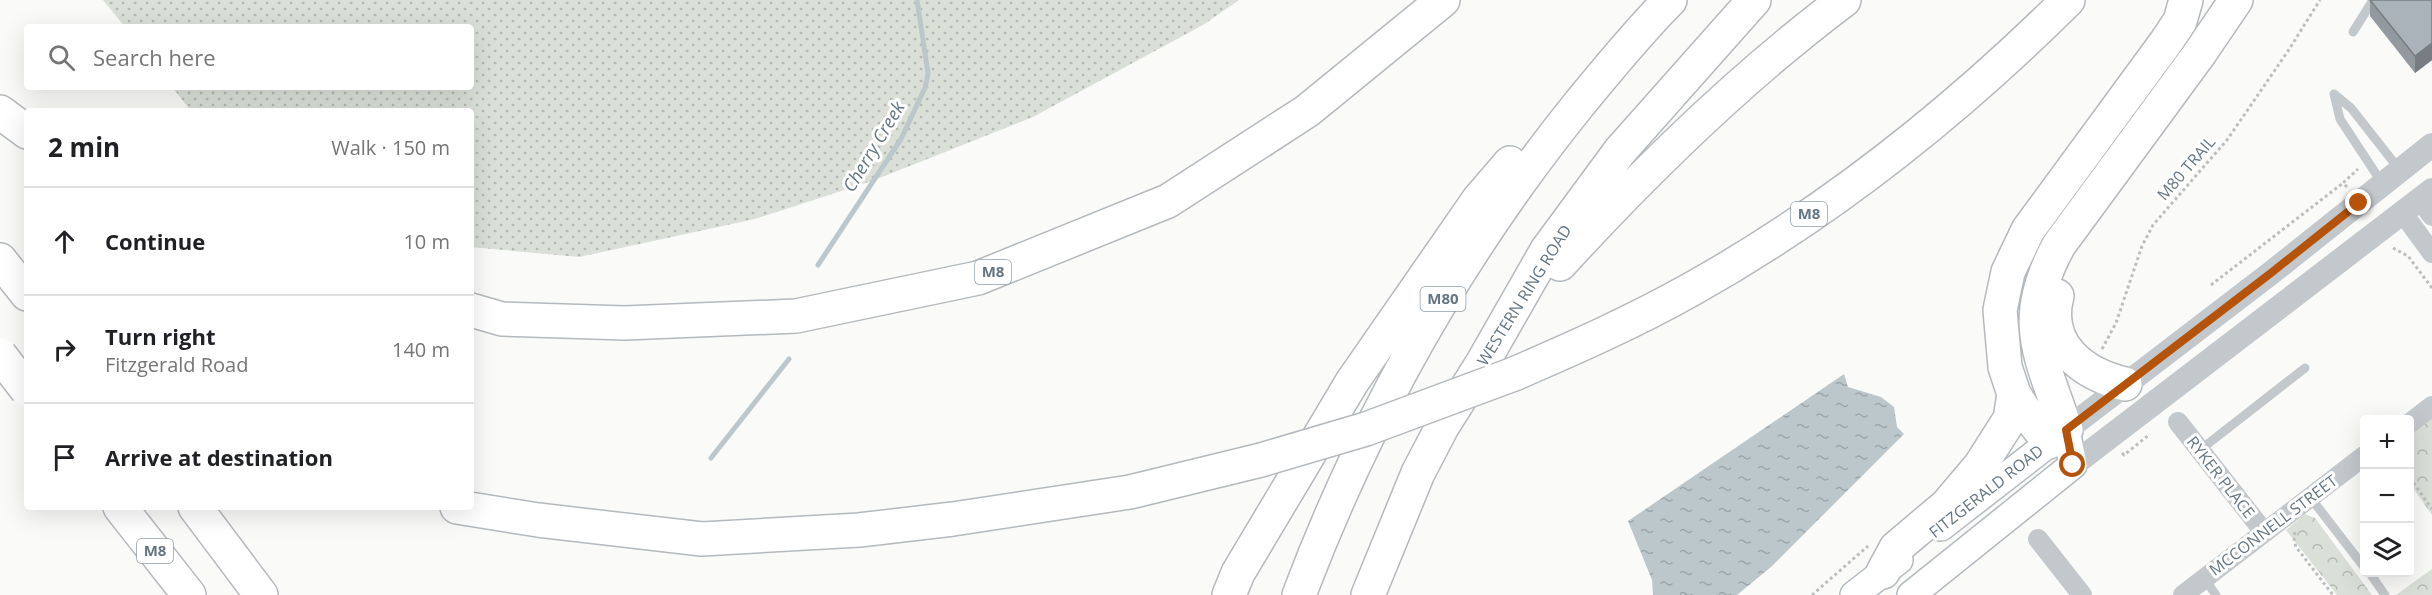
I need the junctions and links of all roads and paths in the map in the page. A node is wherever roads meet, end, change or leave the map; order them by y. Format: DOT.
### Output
graph roads {
  1 [pos="1443,0"];
  2 [pos="1670,0"];
  3 [pos="1754,0"];
  4 [pos="1845,0"];
  5 [pos="2068,0"];
  6 [pos="2186,0"];
  7 [pos="2236,0"];
  8 [pos="2320,0"];
  9 [pos="2373,0"];
  10 [pos="2353,32"];
  11 [pos="1637,33"];
  12 [pos="0,112"];
  13 [pos="24,130"];
  14 [pos="2432,145"];
  15 [pos="2114,172"];
  16 [pos="2391,177"];
  17 [pos="2343,183"];
  18 [pos="2421,204"];
  19 [pos="2386,253"];
  20 [pos="2432,253"];
  21 [pos="0,260"];
  22 [pos="2211,285"];
  23 [pos="2432,288"];
  24 [pos="24,290"];
  25 [pos="474,311"];
  26 [pos="0,355"];
  27 [pos="2098,356"];
  28 [pos="0,362"];
  29 [pos="1483,362"];
  30 [pos="2305,368"];
  31 [pos="24,374"];
  32 [pos="2125,384"];
  33 [pos="24,386"];
  34 [pos="2014,394"];
  35 [pos="2432,406"];
  36 [pos="2414,419"];
  37 [pos="2178,422"];
  38 [pos="2157,429"];
  39 [pos="2057,436"];
  40 [pos="2200,450"];
  41 [pos="2124,455"];
  42 [pos="2360,459"];
  43 [pos="2073,465"];
  44 [pos="2414,485"];
  45 [pos="2310,496"];
  46 [pos="2432,509"];
  47 [pos="122,510"];
  48 [pos="197,510"];
  49 [pos="474,510"];
  50 [pos="2264,532"];
  51 [pos="2038,539"];
  52 [pos="2360,562"];
  53 [pos="1883,572"];
  54 [pos="2372,577"];
  55 [pos="2204,579"];
  56 [pos="189,595"];
  57 [pos="261,595"];
  58 [pos="1229,595"];
  59 [pos="1299,595"];
  60 [pos="1368,595"];
  61 [pos="1854,595"];
  62 [pos="1911,595"];
  63 [pos="2082,595"];
  64 [pos="2183,595"];
  65 [pos="2216,595"];
  66 [pos="2385,595"];
  1 -- 25 [label="highway, M8"];
  2 -- 11 [label="highway, M80"];
  3 -- 29 [label="highway, WESTERN RING ROAD"];
  4 -- 29 [label="highway"];
  5 -- 49 [label="highway, M8, bridge"];
  6 -- 34 [label="highway"];
  7 -- 15 [label="highway"];
  8 -- 27 [label="path, M80 TRAIL"];
  9 -- 10 [label="lane"];
  11 -- 58 [label="highway"];
  11 -- 59 [label="highway, M80"];
  12 -- 13 [label="highway"];
  14 -- 16 [label="street, FITZGERALD ROAD"];
  15 -- 32 [label="highway"];
  15 -- 39 [label="highway"];
  16 -- 16 [label="lane"];
  16 -- 18 [label="street"];
  16 -- 32 [label="street, FITZGERALD ROAD"];
  17 -- 22 [label="path"];
  18 -- 20 [label="street"];
  18 -- 43 [label="street, FITZGERALD ROAD"];
  19 -- 23 [label="path"];
  21 -- 24 [label="highway"];
  26 -- 33 [label="highway, bridge"];
  28 -- 31 [label="highway"];
  29 -- 60 [label="highway, WESTERN RING ROAD"];
  30 -- 40 [label="lane"];
  32 -- 39 [label="street, FITZGERALD ROAD"];
  34 -- 39 [label="highway"];
  34 -- 53 [label="highway"];
  35 -- 36 [label="street"];
  37 -- 40 [label="street, RYKER PLACE"];
  38 -- 41 [label="path"];
  39 -- 43 [label="main road"];
  39 -- 53 [label="main road, FITZGERALD ROAD"];
  40 -- 50 [label="street, RYKER PLACE"];
  42 -- 45 [label="street, MCCONNELL STREET"];
  43 -- 62 [label="main road, FITZGERALD ROAD"];
  44 -- 46 [label="path"];
  45 -- 50 [label="street, MCCONNELL STREET"];
  45 -- 52 [label="lane"];
  47 -- 56 [label="highway, M8"];
  48 -- 57 [label="highway"];
  50 -- 55 [label="street, MCCONNELL STREET"];
  51 -- 63 [label="street"];
  53 -- 61 [label="main road, FITZGERALD ROAD"];
  54 -- 66 [label="lane"];
  55 -- 64 [label="street, MCCONNELL STREET"];
  55 -- 65 [label="lane"];
}
